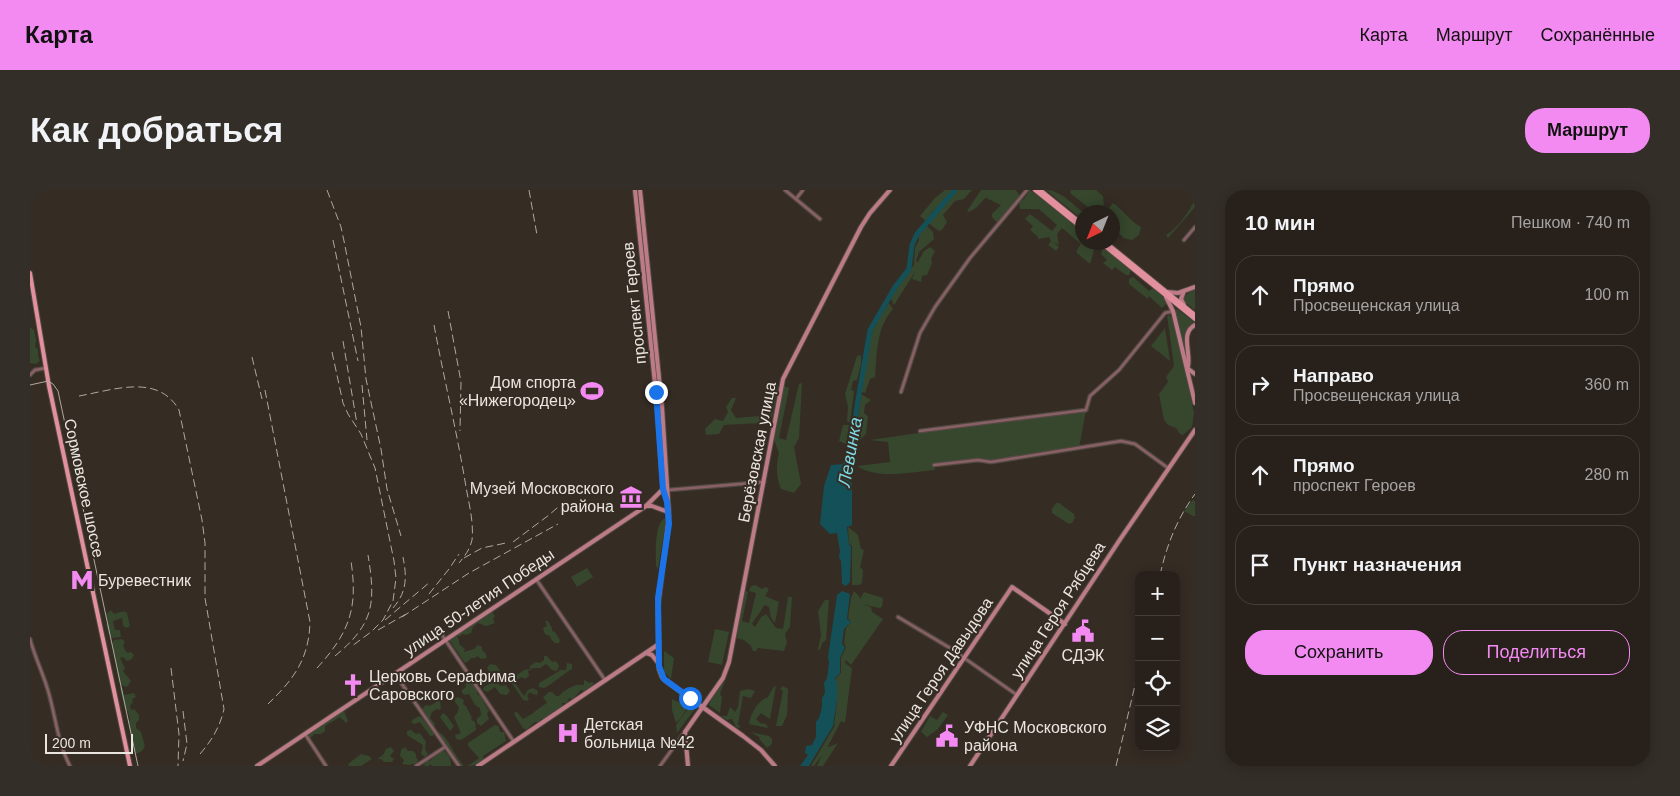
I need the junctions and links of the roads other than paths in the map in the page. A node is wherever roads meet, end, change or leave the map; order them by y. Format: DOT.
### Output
graph roads {
  1 [pos="635,190"];
  2 [pos="640,190"];
  3 [pos="785,190"];
  4 [pos="803,190"];
  5 [pos="890,190"];
  6 [pos="1027,190"];
  7 [pos="1035,190"];
  8 [pos="1040,190"];
  9 [pos="796,199"];
  10 [pos="1075,218"];
  11 [pos="820,219"];
  12 [pos="1075,222"];
  13 [pos="1195,227"];
  14 [pos="1184,240"];
  15 [pos="1110,250"];
  16 [pos="1114,250"];
  17 [pos="30,273"];
  18 [pos="1194,286"];
  19 [pos="1186,289"];
  20 [pos="1166,294"];
  21 [pos="1187,308"];
  22 [pos="1173,311"];
  23 [pos="1195,315"];
  24 [pos="1195,319"];
  25 [pos="1195,325"];
  26 [pos="46,368"];
  27 [pos="1187,368"];
  28 [pos="1195,374"];
  29 [pos="30,375"];
  30 [pos="1195,382"];
  31 [pos="1192,391"];
  32 [pos="901,392"];
  33 [pos="1195,401"];
  34 [pos="1194,430"];
  35 [pos="920,431"];
  36 [pos="934,465"];
  37 [pos="1168,468"];
  38 [pos="764,482"];
  39 [pos="665,490"];
  40 [pos="646,506"];
  41 [pos="668,512"];
  42 [pos="536,578"];
  43 [pos="898,617"];
  44 [pos="1065,624"];
  45 [pos="442,635"];
  46 [pos="30,639"];
  47 [pos="446,640"];
  48 [pos="659,644"];
  49 [pos="646,653"];
  50 [pos="964,658"];
  51 [pos="659,664"];
  52 [pos="396,674"];
  53 [pos="605,680"];
  54 [pos="1017,695"];
  55 [pos="702,707"];
  56 [pos="685,732"];
  57 [pos="305,734"];
  58 [pos="514,742"];
  59 [pos="445,747"];
  60 [pos="70,766"];
  61 [pos="130,766"];
  62 [pos="257,766"];
  63 [pos="326,766"];
  64 [pos="416,766"];
  65 [pos="459,766"];
  66 [pos="478,766"];
  67 [pos="660,766"];
  68 [pos="688,766"];
  69 [pos="775,766"];
  70 [pos="891,766"];
  71 [pos="970,766"];
  1 -- 39 [label="street, проспект Героев"];
  2 -- 39 [label="street, проспект Героев"];
  3 -- 9 [label="street"];
  4 -- 9 [label="street"];
  5 -- 38 [label="street, Берёзовская улица"];
  6 -- 32 [label="street"];
  7 -- 12 [label="main road"];
  8 -- 10 [label="main road"];
  9 -- 11 [label="street"];
  13 -- 14 [label="street"];
  15 -- 20 [label="main road"];
  16 -- 20 [label="main road"];
  17 -- 26 [label="main road, Сормовское шоссе"];
  18 -- 19 [label="street"];
  19 -- 20 [label="street"];
  19 -- 21 [label="street"];
  20 -- 21 [label="main road"];
  20 -- 22 [label="street"];
  20 -- 24 [label="main road"];
  21 -- 23 [label="main road"];
  22 -- 27 [label="street"];
  22 -- 35 [label="street"];
  25 -- 27 [label="street"];
  26 -- 29 [label="street"];
  26 -- 61 [label="main road, Сормовское шоссе"];
  27 -- 28 [label="street"];
  27 -- 31 [label="street"];
  30 -- 31 [label="street"];
  31 -- 33 [label="street"];
  34 -- 37 [label="street, улица Героя Рябцева"];
  36 -- 37 [label="street"];
  37 -- 44 [label="street, улица Героя Рябцева"];
  38 -- 39 [label="street"];
  38 -- 55 [label="street, Берёзовская улица"];
  39 -- 40 [label="street, улица 50-летия Победы"];
  39 -- 41 [label="street, проспект Героев"];
  40 -- 41 [label="street"];
  40 -- 42 [label="street, улица 50-летия Победы"];
  41 -- 48 [label="street, проспект Героев"];
  42 -- 47 [label="street, улица 50-летия Победы"];
  42 -- 53 [label="street"];
  43 -- 50 [label="street"];
  44 -- 50 [label="street, улица Героя Давыдова"];
  44 -- 54 [label="street, улица Героя Рябцева"];
  45 -- 47 [label="street"];
  46 -- 60 [label="street"];
  47 -- 52 [label="street, улица 50-летия Победы"];
  47 -- 58 [label="street"];
  48 -- 49 [label="street"];
  48 -- 51 [label="street, проспект Героев"];
  49 -- 51 [label="street"];
  49 -- 53 [label="street"];
  50 -- 54 [label="street"];
  50 -- 70 [label="street, улица Героя Давыдова"];
  51 -- 55 [label="street"];
  52 -- 57 [label="street, улица 50-летия Победы"];
  52 -- 59 [label="street"];
  53 -- 58 [label="street"];
  54 -- 71 [label="street, улица Героя Рябцева"];
  55 -- 56 [label="street, Берёзовская улица"];
  55 -- 69 [label="street"];
  56 -- 67 [label="street"];
  56 -- 68 [label="street"];
  57 -- 62 [label="street, улица 50-летия Победы"];
  57 -- 63 [label="street"];
  58 -- 66 [label="street"];
  59 -- 64 [label="street"];
  59 -- 65 [label="street"];
}
